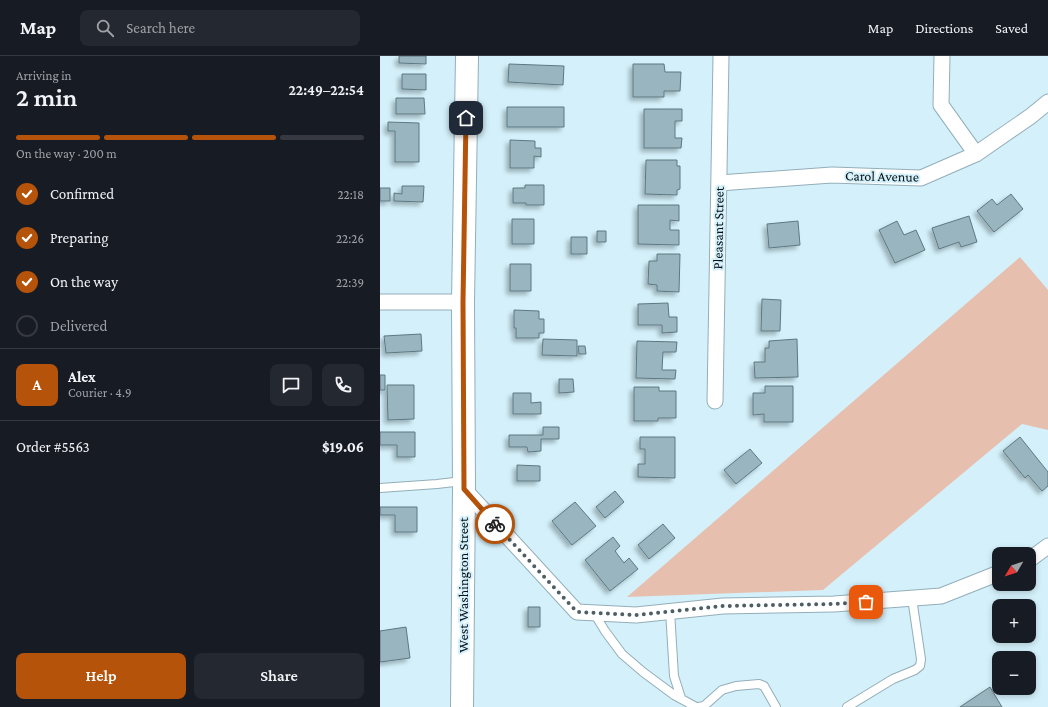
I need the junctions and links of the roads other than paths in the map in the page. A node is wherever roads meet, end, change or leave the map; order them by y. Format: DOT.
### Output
graph roads {
  1 [pos="467,56"];
  2 [pos="721,56"];
  3 [pos="942,56"];
  4 [pos="1048,102"];
  5 [pos="976,154"];
  6 [pos="719,183"];
  7 [pos="380,302"];
  8 [pos="463,302"];
  9 [pos="715,401"];
  10 [pos="464,485"];
  11 [pos="380,488"];
  12 [pos="1048,546"];
  13 [pos="1036,555"];
  14 [pos="992,576"];
  15 [pos="912,598"];
  16 [pos="670,611"];
  17 [pos="594,613"];
  18 [pos="681,698"];
  19 [pos="462,707"];
  20 [pos="697,707"];
  21 [pos="776,707"];
  22 [pos="847,707"];
  1 -- 8 [label="main road, West Washington Street"];
  2 -- 6 [label="street, Pleasant Street"];
  3 -- 5 [label="street"];
  4 -- 5 [label="street, Carol Avenue"];
  5 -- 6 [label="street, Carol Avenue"];
  6 -- 9 [label="street, Pleasant Street"];
  7 -- 8 [label="street"];
  8 -- 10 [label="main road, West Washington Street"];
  10 -- 11 [label="lane"];
  10 -- 17 [label="street"];
  10 -- 19 [label="main road, West Washington Street"];
  12 -- 13 [label="street"];
  14 -- 15 [label="street"];
  15 -- 16 [label="street"];
  15 -- 22 [label="lane"];
  16 -- 17 [label="street"];
  16 -- 18 [label="lane"];
  17 -- 18 [label="lane"];
  18 -- 20 [label="lane"];
  20 -- 21 [label="lane"];
}
